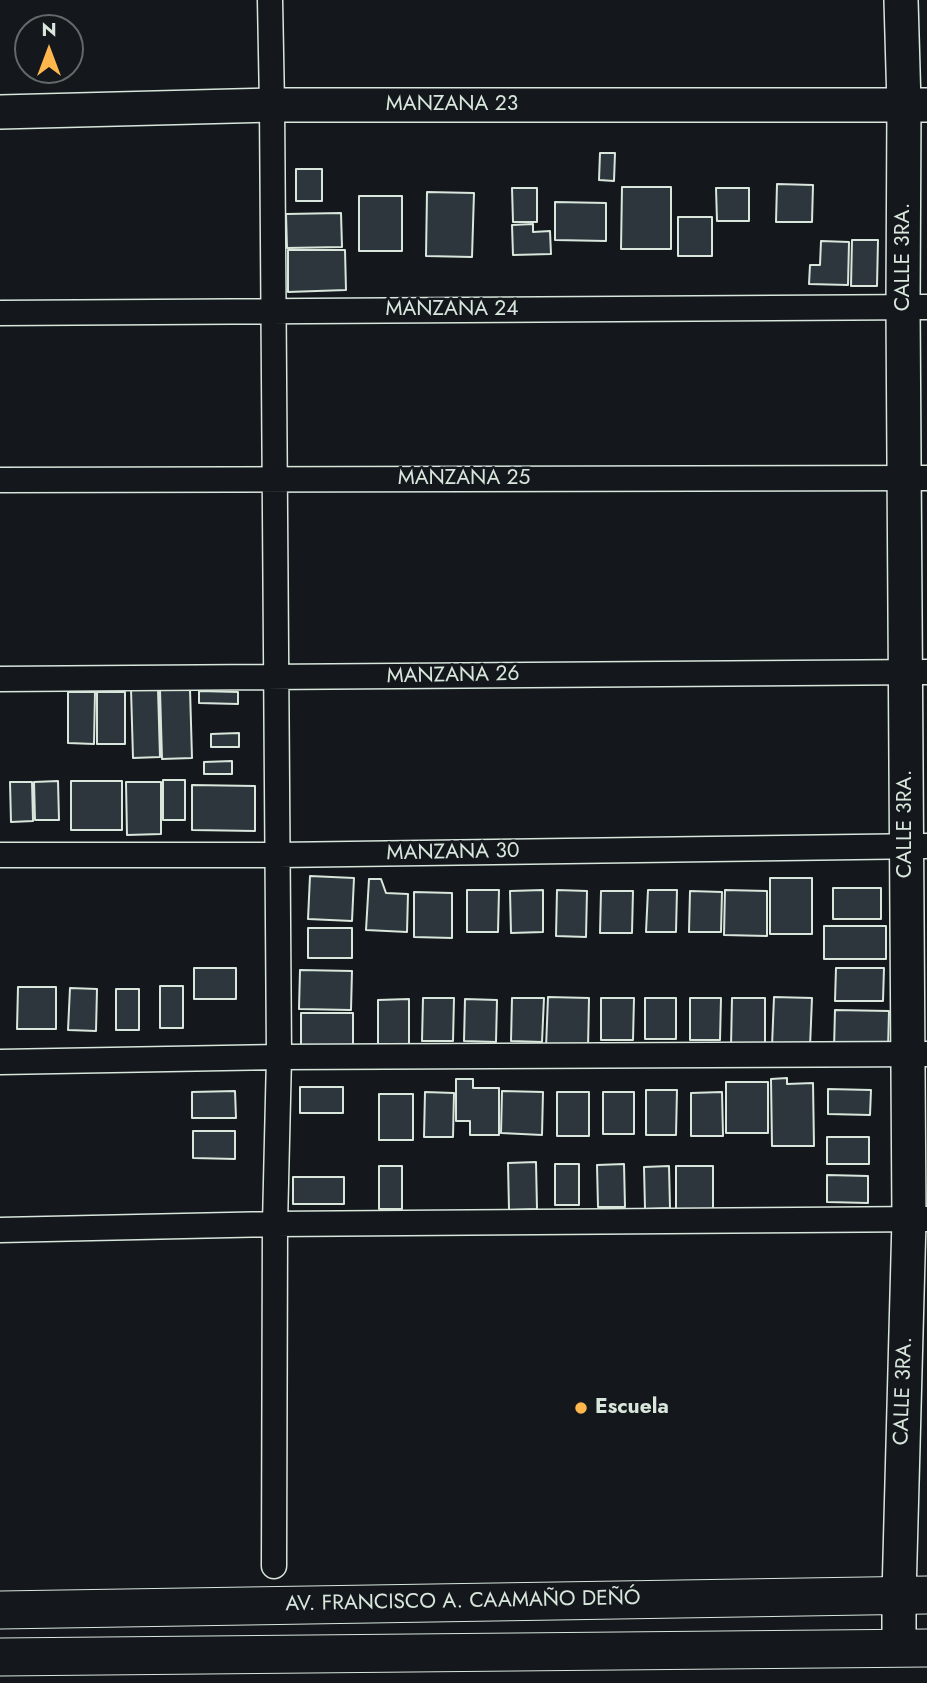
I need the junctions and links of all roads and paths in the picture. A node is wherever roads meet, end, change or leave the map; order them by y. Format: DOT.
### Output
graph roads {
  1 [pos="270,0"];
  2 [pos="901,0"];
  3 [pos="272,105"];
  4 [pos="916,105"];
  5 [pos="0,111"];
  6 [pos="915,307"];
  7 [pos="273,311"];
  8 [pos="0,313"];
  9 [pos="916,478"];
  10 [pos="0,480"];
  11 [pos="275,480"];
  12 [pos="916,672"];
  13 [pos="277,678"];
  14 [pos="0,679"];
  15 [pos="917,846"];
  16 [pos="0,855"];
  17 [pos="278,855"];
  18 [pos="918,1054"];
  19 [pos="279,1057"];
  20 [pos="0,1062"];
  21 [pos="918,1220"];
  22 [pos="275,1223"];
  23 [pos="0,1230"];
  24 [pos="274,1566"];
  25 [pos="913,1595"];
  26 [pos="0,1610"];
  27 [pos="913,1648"];
  28 [pos="0,1657"];
  1 -- 3 [label="street"];
  2 -- 4 [label="main road, CALLE 3RA."];
  3 -- 4 [label="main road, MANZANA 23"];
  3 -- 5 [label="main road, MANZANA 23"];
  3 -- 7 [label="street"];
  4 -- 6 [label="main road, CALLE 3RA."];
  6 -- 7 [label="street, MANZANA 24"];
  6 -- 9 [label="main road, CALLE 3RA."];
  7 -- 8 [label="street, MANZANA 24"];
  7 -- 11 [label="street"];
  9 -- 11 [label="street, MANZANA 25"];
  9 -- 12 [label="main road, CALLE 3RA."];
  10 -- 11 [label="street, MANZANA 25"];
  11 -- 13 [label="street"];
  12 -- 13 [label="street, MANZANA 26"];
  12 -- 15 [label="main road, CALLE 3RA."];
  13 -- 14 [label="street, MANZANA 26"];
  13 -- 17 [label="street"];
  15 -- 17 [label="street, MANZANA 30"];
  15 -- 18 [label="main road, CALLE 3RA."];
  16 -- 17 [label="street, MANZANA 30"];
  17 -- 19 [label="street"];
  18 -- 19 [label="street"];
  18 -- 21 [label="main road, CALLE 3RA."];
  19 -- 20 [label="street"];
  19 -- 22 [label="street"];
  21 -- 22 [label="street"];
  21 -- 25 [label="main road, CALLE 3RA."];
  22 -- 23 [label="street"];
  22 -- 24 [label="street"];
  25 -- 26 [label="main road, AV. FRANCISCO A. CAAMAÑO DEÑÓ"];
  25 -- 27 [label="main road, CALLE 3RA."];
  27 -- 28 [label="main road"];
}
